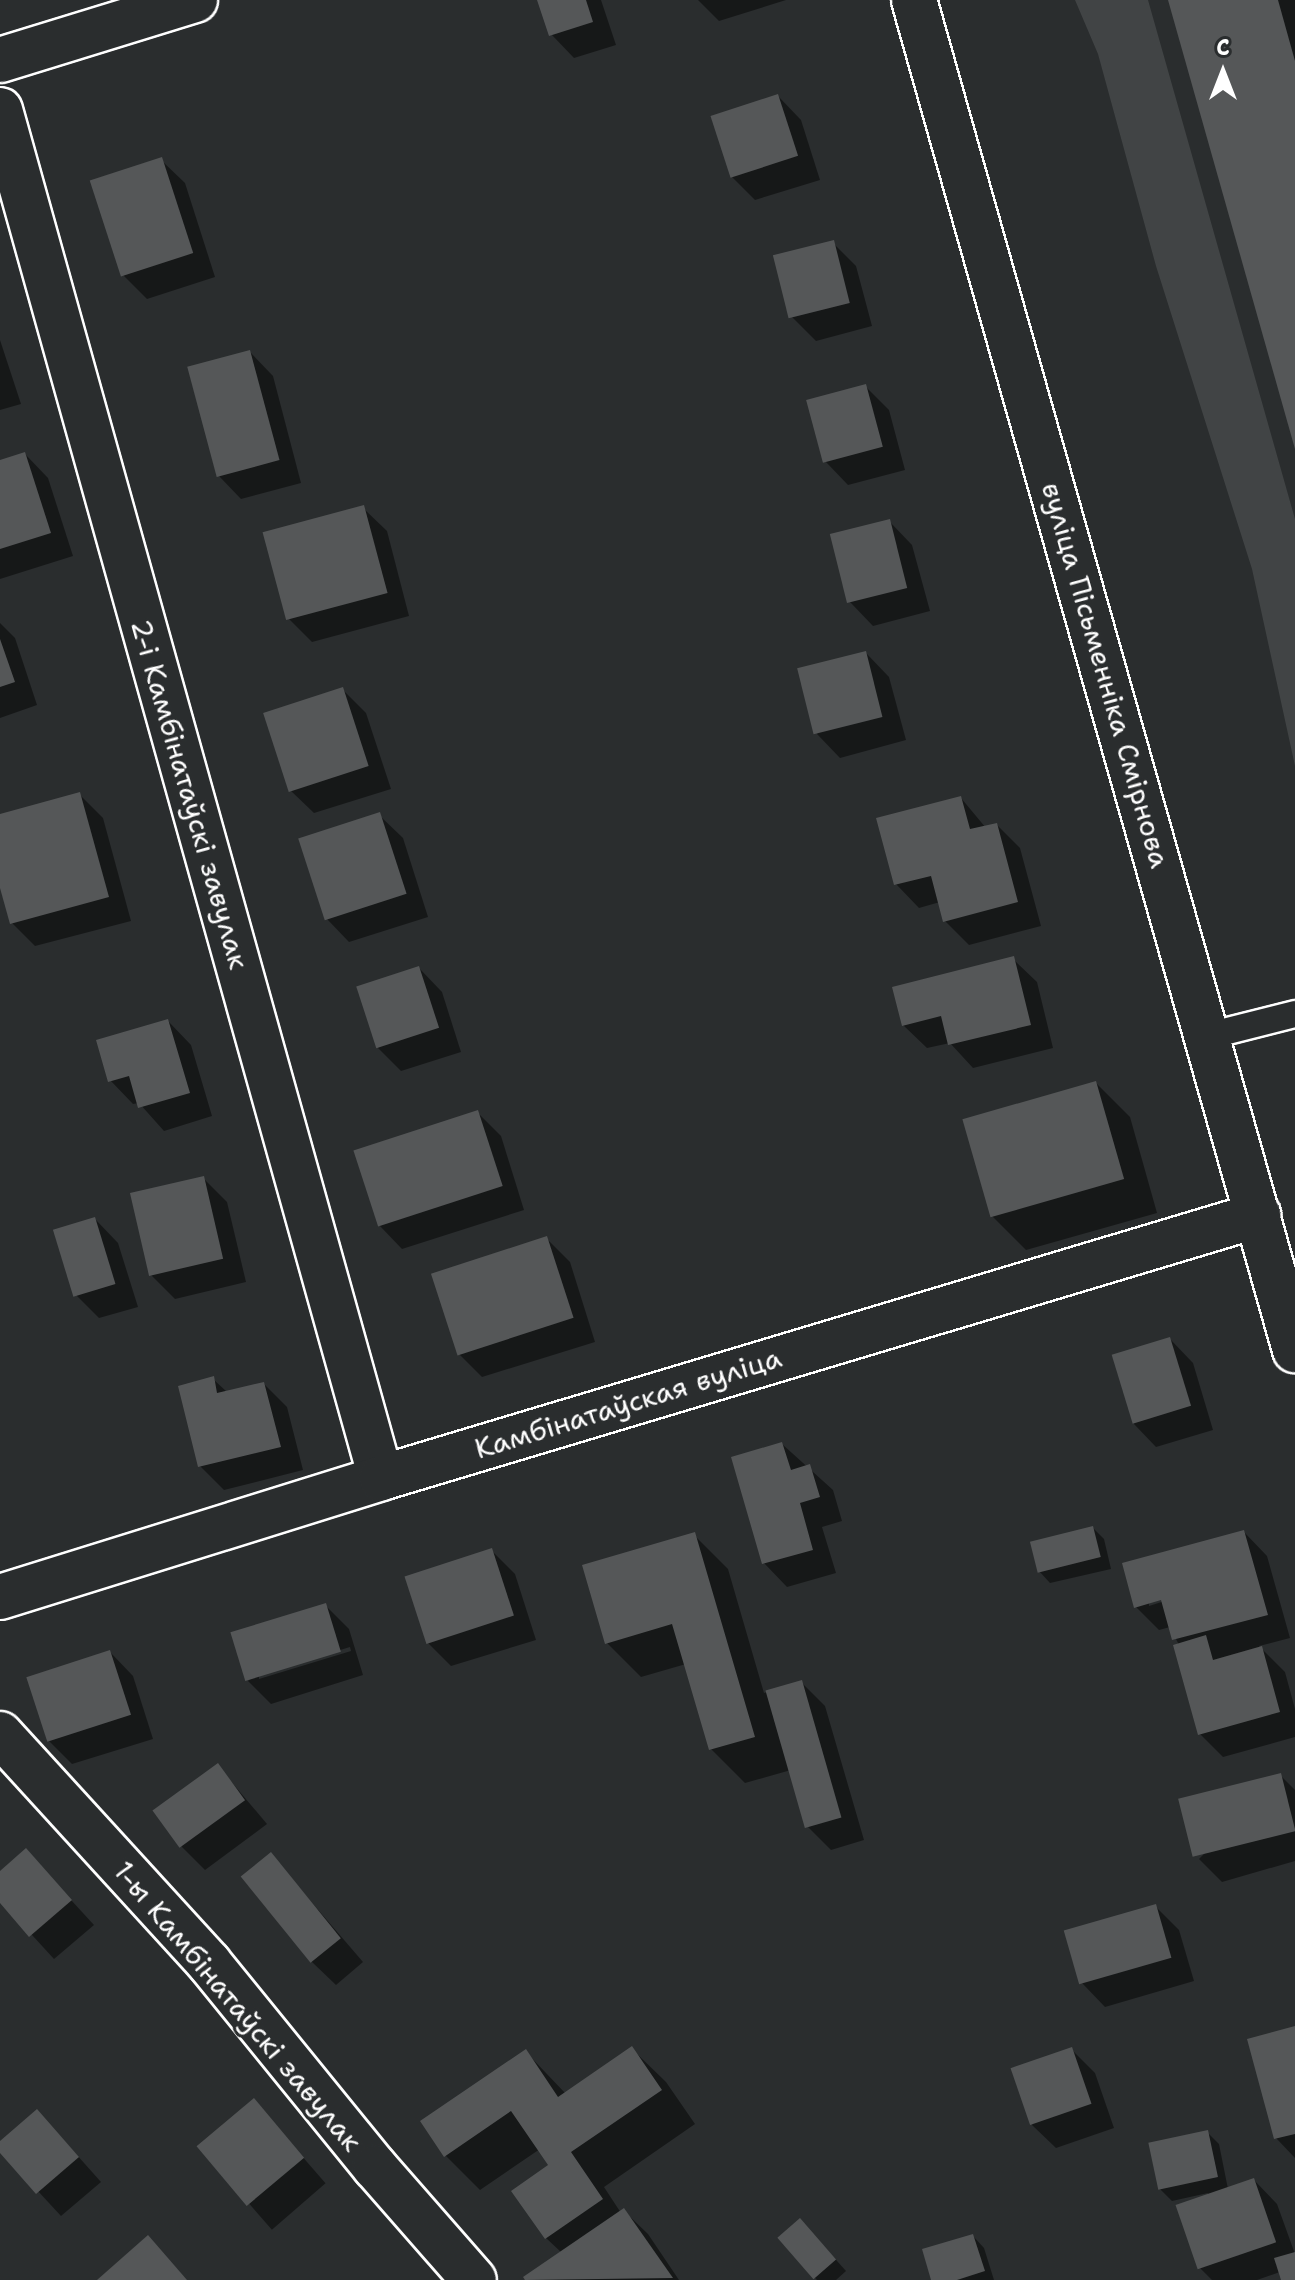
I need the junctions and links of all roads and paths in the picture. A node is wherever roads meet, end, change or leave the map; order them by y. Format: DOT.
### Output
graph roads {
  1 [pos="195,0"];
  2 [pos="914,0"];
  3 [pos="0,60"];
  4 [pos="0,110"];
  5 [pos="1295,1014"];
  6 [pos="1208,1036"];
  7 [pos="1258,1215"];
  8 [pos="1295,1350"];
  9 [pos="381,1478"];
  10 [pos="0,1597"];
  11 [pos="0,1734"];
  12 [pos="474,2280"];
  1 -- 3 [label="street"];
  2 -- 6 [label="street, вуліца Пісьменніка Смірнова"];
  4 -- 9 [label="street, 2-і Камбінатаўскі завулак"];
  5 -- 6 [label="lane"];
  6 -- 7 [label="street, вуліца Пісьменніка Смірнова"];
  7 -- 8 [label="street, вуліца Пісьменніка Смірнова"];
  7 -- 9 [label="street, Камбінатаўская вуліца"];
  9 -- 10 [label="street, Камбінатаўская вуліца"];
  11 -- 12 [label="street, 1-ы Камбінатаўскі завулак"];
}
